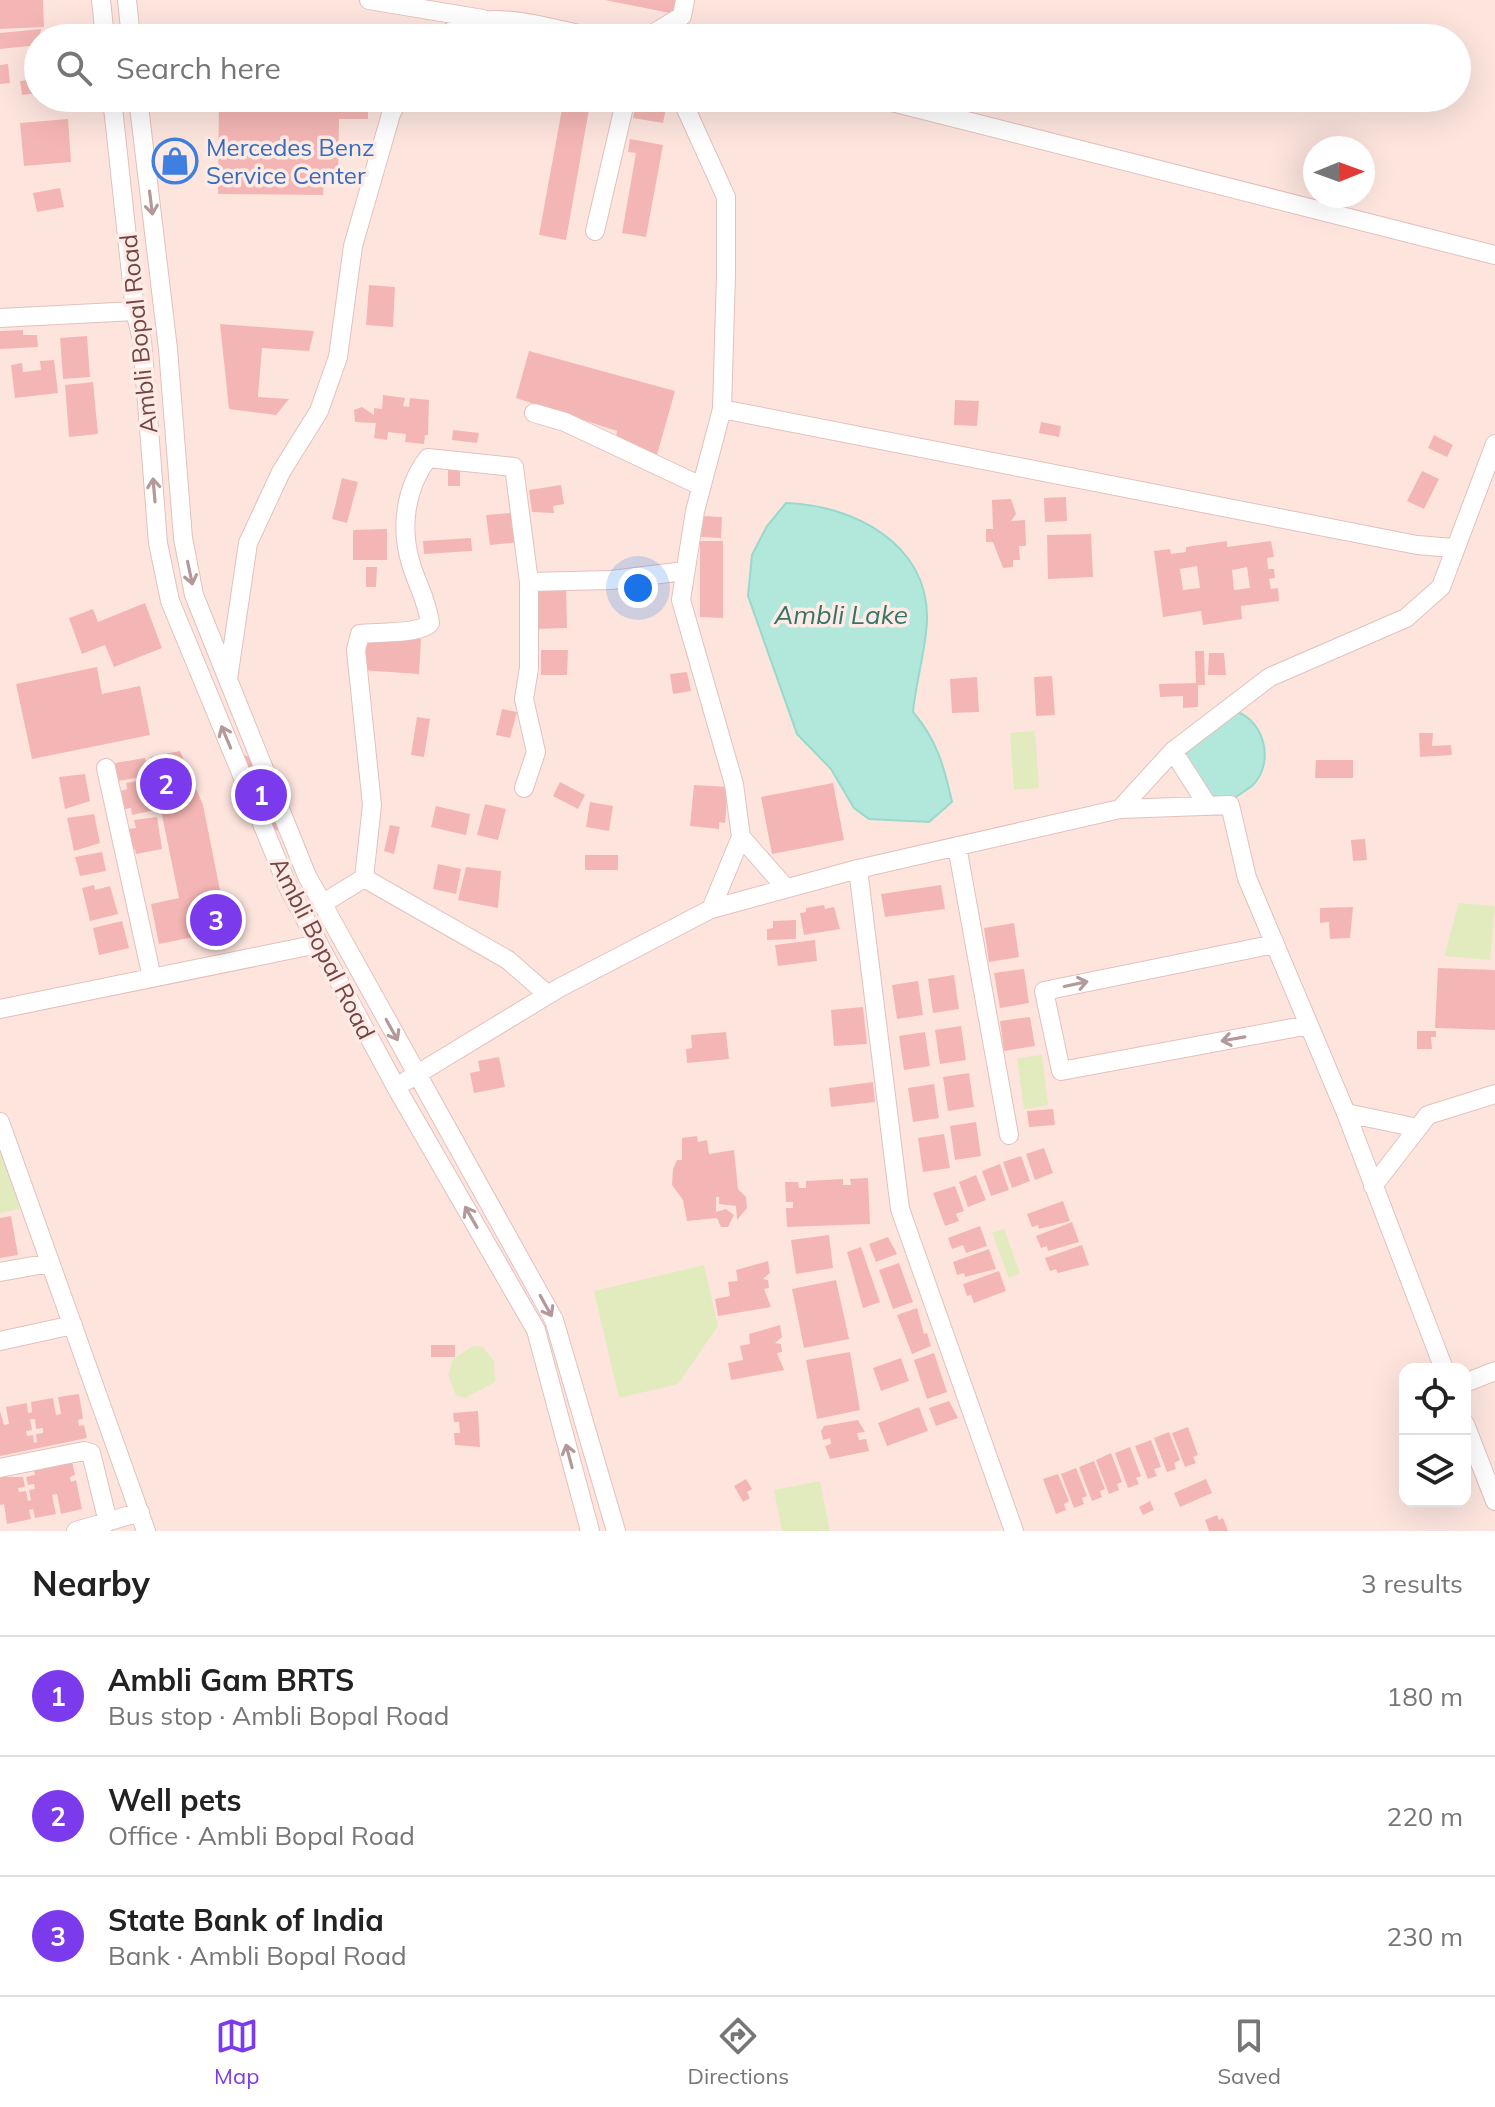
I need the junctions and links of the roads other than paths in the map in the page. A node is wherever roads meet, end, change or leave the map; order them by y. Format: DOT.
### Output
graph roads {
  1 [pos="101,0"];
  2 [pos="127,0"];
  3 [pos="369,0"];
  4 [pos="685,0"];
  5 [pos="485,19"];
  6 [pos="104,24"];
  7 [pos="130,24"];
  8 [pos="470,24"];
  9 [pos="514,24"];
  10 [pos="673,24"];
  11 [pos="114,112"];
  12 [pos="140,112"];
  13 [pos="392,112"];
  14 [pos="623,112"];
  15 [pos="687,112"];
  16 [pos="931,112"];
  17 [pos="595,231"];
  18 [pos="1495,255"];
  19 [pos="135,311"];
  20 [pos="0,318"];
  21 [pos="722,409"];
  22 [pos="534,413"];
  23 [pos="1495,444"];
  24 [pos="701,486"];
  25 [pos="1453,548"];
  26 [pos="685,571"];
  27 [pos="529,582"];
  28 [pos="227,682"];
  29 [pos="1173,751"];
  30 [pos="106,768"];
  31 [pos="524,788"];
  32 [pos="1208,806"];
  33 [pos="1120,809"];
  34 [pos="741,837"];
  35 [pos="957,846"];
  36 [pos="858,869"];
  37 [pos="307,876"];
  38 [pos="364,878"];
  39 [pos="786,888"];
  40 [pos="289,889"];
  41 [pos="322,904"];
  42 [pos="711,909"];
  43 [pos="318,944"];
  44 [pos="1275,944"];
  45 [pos="152,978"];
  46 [pos="548,995"];
  47 [pos="0,1009"];
  48 [pos="1309,1025"];
  49 [pos="417,1075"];
  50 [pos="396,1087"];
  51 [pos="1495,1094"];
  52 [pos="1346,1113"];
  53 [pos="0,1122"];
  54 [pos="1418,1128"];
  55 [pos="1009,1135"];
  56 [pos="1373,1186"];
  57 [pos="50,1263"];
  58 [pos="0,1272"];
  59 [pos="73,1325"];
  60 [pos="0,1341"];
  61 [pos="1442,1363"];
  62 [pos="1495,1371"];
  63 [pos="1471,1381"];
  64 [pos="1469,1435"];
  65 [pos="0,1468"];
  66 [pos="1495,1501"];
  67 [pos="140,1512"];
  68 [pos="108,1522"];
  69 [pos="76,1531"];
  70 [pos="146,1531"];
  71 [pos="590,1531"];
  72 [pos="616,1531"];
  73 [pos="1014,1531"];
  1 -- 6 [label="street"];
  2 -- 7 [label="street"];
  3 -- 5 [label="street"];
  4 -- 10 [label="street"];
  5 -- 8 [label="street"];
  5 -- 9 [label="street"];
  11 -- 19 [label="street, Ambli Bopal Road"];
  12 -- 28 [label="street, Ambli Bopal Road, one-way"];
  13 -- 28 [label="street"];
  14 -- 17 [label="street"];
  15 -- 21 [label="street"];
  16 -- 18 [label="street"];
  19 -- 20 [label="street"];
  40 -- 19 [label="street, Ambli Bopal Road, one-way"];
  21 -- 24 [label="street"];
  21 -- 25 [label="street"];
  22 -- 24 [label="street"];
  23 -- 25 [label="street"];
  24 -- 26 [label="street"];
  25 -- 29 [label="street"];
  26 -- 27 [label="street"];
  26 -- 34 [label="street"];
  27 -- 31 [label="street"];
  27 -- 38 [label="street"];
  28 -- 37 [label="street, Ambli Bopal Road"];
  29 -- 32 [label="street"];
  29 -- 33 [label="street"];
  30 -- 45 [label="street"];
  32 -- 33 [label="street"];
  32 -- 44 [label="street"];
  33 -- 35 [label="street"];
  34 -- 39 [label="street"];
  34 -- 42 [label="street"];
  35 -- 36 [label="street"];
  35 -- 55 [label="street"];
  36 -- 39 [label="street"];
  36 -- 73 [label="street"];
  37 -- 40 [label="street"];
  37 -- 41 [label="street, Ambli Bopal Road"];
  38 -- 41 [label="street"];
  38 -- 46 [label="street"];
  39 -- 42 [label="street"];
  40 -- 43 [label="street, Ambli Bopal Road"];
  41 -- 49 [label="street, Ambli Bopal Road, one-way"];
  42 -- 46 [label="street"];
  43 -- 45 [label="street"];
  43 -- 50 [label="street, Ambli Bopal Road"];
  44 -- 48 [label="street"];
  48 -- 44 [label="street, one-way"];
  45 -- 47 [label="street"];
  46 -- 49 [label="street"];
  48 -- 52 [label="street"];
  49 -- 50 [label="street"];
  49 -- 72 [label="street, Ambli Bopal Road, one-way"];
  71 -- 50 [label="street, Ambli Bopal Road, one-way"];
  51 -- 54 [label="street"];
  52 -- 54 [label="street"];
  52 -- 56 [label="street"];
  53 -- 57 [label="street"];
  54 -- 56 [label="street"];
  56 -- 61 [label="street"];
  57 -- 58 [label="street"];
  57 -- 59 [label="street"];
  59 -- 60 [label="street"];
  59 -- 67 [label="street"];
  62 -- 63 [label="street"];
  64 -- 66 [label="street"];
  65 -- 68 [label="street"];
  67 -- 68 [label="street"];
  67 -- 70 [label="street"];
  68 -- 69 [label="street"];
}
